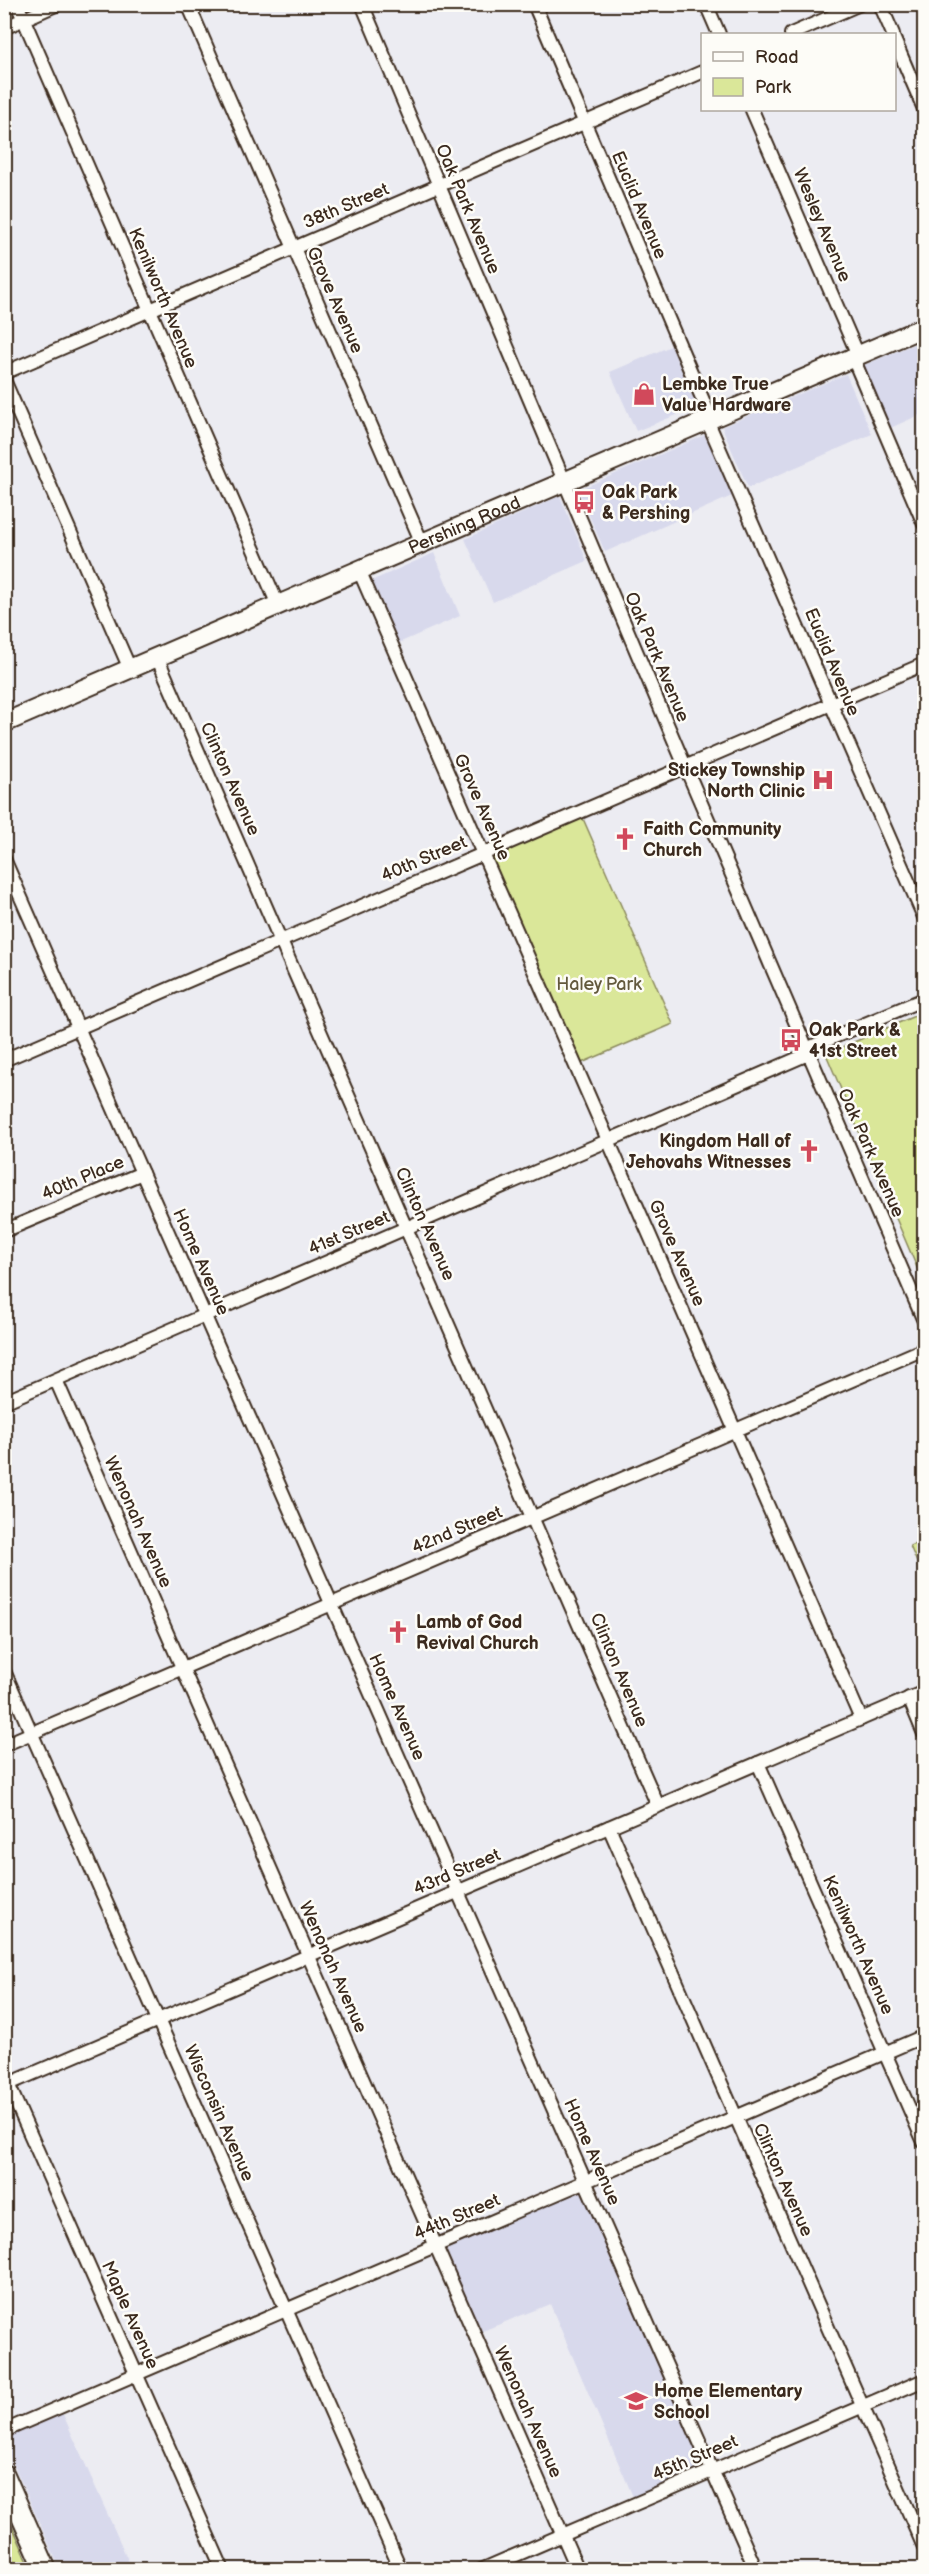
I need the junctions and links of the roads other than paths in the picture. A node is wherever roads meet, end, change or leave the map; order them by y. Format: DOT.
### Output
graph roads {
  1 [pos="17,4"];
  2 [pos="58,4"];
  3 [pos="188,4"];
  4 [pos="362,4"];
  5 [pos="534,4"];
  6 [pos="706,4"];
  7 [pos="860,4"];
  8 [pos="880,4"];
  9 [pos="24,19"];
  10 [pos="4,27"];
  11 [pos="719,33"];
  12 [pos="793,33"];
  13 [pos="892,33"];
  14 [pos="896,44"];
  15 [pos="701,72"];
  16 [pos="924,109"];
  17 [pos="752,111"];
  18 [pos="584,123"];
  19 [pos="439,186"];
  20 [pos="293,249"];
  21 [pos="148,311"];
  22 [pos="924,327"];
  23 [pos="856,356"];
  24 [pos="4,373"];
  25 [pos="4,380"];
  26 [pos="709,419"];
  27 [pos="564,482"];
  28 [pos="924,524"];
  29 [pos="422,543"];
  30 [pos="359,570"];
  31 [pos="278,605"];
  32 [pos="158,657"];
  33 [pos="924,664"];
  34 [pos="130,669"];
  35 [pos="830,704"];
  36 [pos="4,723"];
  37 [pos="685,767"];
  38 [pos="483,854"];
  39 [pos="4,860"];
  40 [pos="924,917"];
  41 [pos="282,940"];
  42 [pos="924,999"];
  43 [pos="78,1028"];
  44 [pos="807,1052"];
  45 [pos="4,1060"];
  46 [pos="608,1141"];
  47 [pos="142,1173"];
  48 [pos="407,1228"];
  49 [pos="4,1231"];
  50 [pos="205,1315"];
  51 [pos="924,1322"];
  52 [pos="924,1349"];
  53 [pos="56,1380"];
  54 [pos="4,1402"];
  55 [pos="735,1431"];
  56 [pos="533,1518"];
  57 [pos="332,1604"];
  58 [pos="182,1668"];
  59 [pos="4,1671"];
  60 [pos="924,1692"];
  61 [pos="909,1698"];
  62 [pos="861,1719"];
  63 [pos="32,1733"];
  64 [pos="924,1734"];
  65 [pos="4,1745"];
  66 [pos="758,1763"];
  67 [pos="658,1806"];
  68 [pos="609,1827"];
  69 [pos="458,1892"];
  70 [pos="309,1956"];
  71 [pos="159,2020"];
  72 [pos="924,2036"];
  73 [pos="885,2052"];
  74 [pos="6,2082"];
  75 [pos="736,2117"];
  76 [pos="924,2142"];
  77 [pos="585,2181"];
  78 [pos="435,2246"];
  79 [pos="286,2310"];
  80 [pos="136,2374"];
  81 [pos="924,2380"];
  82 [pos="863,2406"];
  83 [pos="4,2431"];
  84 [pos="712,2470"];
  85 [pos="4,2475"];
  86 [pos="562,2535"];
  87 [pos="924,2547"];
  88 [pos="46,2570"];
  89 [pos="223,2570"];
  90 [pos="401,2570"];
  91 [pos="481,2570"];
  92 [pos="578,2570"];
  93 [pos="756,2570"];
  1 -- 9 [label="street, Kenilworth Avenue"];
  2 -- 9 [label="street"];
  3 -- 20 [label="street, Grove Avenue"];
  4 -- 19 [label="street, Oak Park Avenue"];
  5 -- 18 [label="street, Euclid Avenue"];
  6 -- 11 [label="street"];
  7 -- 12 [label="street"];
  8 -- 13 [label="street"];
  9 -- 10 [label="street"];
  9 -- 21 [label="street, Kenilworth Avenue"];
  14 -- 16 [label="street"];
  15 -- 18 [label="street, 38th Street"];
  17 -- 23 [label="street, Wesley Avenue"];
  18 -- 19 [label="street, 38th Street"];
  18 -- 26 [label="street, Euclid Avenue"];
  19 -- 20 [label="street, 38th Street"];
  19 -- 27 [label="street, Oak Park Avenue"];
  20 -- 21 [label="street, 38th Street"];
  20 -- 29 [label="street, Grove Avenue"];
  21 -- 24 [label="street, 38th Street"];
  21 -- 31 [label="street, Kenilworth Avenue"];
  22 -- 23 [label="main road, Pershing Road"];
  23 -- 26 [label="main road, Pershing Road"];
  23 -- 28 [label="street, Wesley Avenue"];
  25 -- 34 [label="street"];
  26 -- 27 [label="main road, Pershing Road"];
  26 -- 35 [label="street, Euclid Avenue"];
  27 -- 29 [label="main road, Pershing Road"];
  27 -- 37 [label="street, Oak Park Avenue"];
  29 -- 30 [label="main road, Pershing Road"];
  30 -- 31 [label="main road, Pershing Road"];
  30 -- 38 [label="street, Grove Avenue"];
  31 -- 32 [label="main road, Pershing Road"];
  32 -- 34 [label="main road, Pershing Road"];
  32 -- 41 [label="street, Clinton Avenue"];
  33 -- 35 [label="street, 40th Street"];
  34 -- 36 [label="main road, Pershing Road"];
  35 -- 37 [label="street, 40th Street"];
  35 -- 40 [label="street, Euclid Avenue"];
  37 -- 38 [label="street, 40th Street"];
  37 -- 44 [label="street, Oak Park Avenue"];
  38 -- 41 [label="street, 40th Street"];
  38 -- 46 [label="street, Grove Avenue"];
  39 -- 43 [label="street, Home Avenue"];
  41 -- 43 [label="street, 40th Street"];
  41 -- 48 [label="street, Clinton Avenue"];
  42 -- 44 [label="street, 41st Street"];
  43 -- 45 [label="street, 40th Street"];
  43 -- 47 [label="street, Home Avenue"];
  44 -- 46 [label="street, 41st Street"];
  44 -- 51 [label="street, Oak Park Avenue"];
  46 -- 48 [label="street, 41st Street"];
  46 -- 55 [label="street, Grove Avenue"];
  47 -- 49 [label="street, 40th Place"];
  47 -- 50 [label="street, Home Avenue"];
  48 -- 50 [label="street, 41st Street"];
  48 -- 56 [label="street, Clinton Avenue"];
  50 -- 53 [label="street, 41st Street"];
  50 -- 57 [label="street, Home Avenue"];
  52 -- 55 [label="street, 42nd Street"];
  53 -- 54 [label="street, 41st Street"];
  53 -- 58 [label="street, Wenonah Avenue"];
  55 -- 56 [label="street, 42nd Street"];
  55 -- 62 [label="street, Grove Avenue"];
  56 -- 57 [label="street, 42nd Street"];
  56 -- 67 [label="street, Clinton Avenue"];
  57 -- 58 [label="street, 42nd Street"];
  57 -- 69 [label="street, Home Avenue"];
  58 -- 63 [label="street, 42nd Street"];
  58 -- 70 [label="street, Wenonah Avenue"];
  59 -- 63 [label="street, Wisconsin Avenue"];
  60 -- 61 [label="street, 43rd Street"];
  61 -- 62 [label="street, 43rd Street"];
  61 -- 64 [label="street"];
  62 -- 66 [label="street, 43rd Street"];
  63 -- 65 [label="street, 42nd Street"];
  63 -- 71 [label="street, Wisconsin Avenue"];
  66 -- 67 [label="street, 43rd Street"];
  66 -- 73 [label="street, Kenilworth Avenue"];
  67 -- 68 [label="street, 43rd Street"];
  68 -- 69 [label="street, 43rd Street"];
  68 -- 75 [label="street, Clinton Avenue"];
  69 -- 70 [label="street, 43rd Street"];
  69 -- 77 [label="street, Home Avenue"];
  70 -- 71 [label="street, 43rd Street"];
  70 -- 78 [label="street, Wenonah Avenue"];
  71 -- 74 [label="street, 43rd Street"];
  71 -- 79 [label="street, Wisconsin Avenue"];
  72 -- 73 [label="street, 44th Street"];
  73 -- 75 [label="street, 44th Street"];
  73 -- 76 [label="street, Kenilworth Avenue"];
  74 -- 80 [label="street, Maple Avenue"];
  75 -- 77 [label="street, 44th Street"];
  75 -- 82 [label="street, Clinton Avenue"];
  77 -- 78 [label="street, 44th Street"];
  77 -- 84 [label="street, Home Avenue"];
  78 -- 79 [label="street, 44th Street"];
  78 -- 86 [label="street, Wenonah Avenue"];
  79 -- 80 [label="street, 44th Street"];
  79 -- 90 [label="street, Wisconsin Avenue"];
  80 -- 83 [label="street, 44th Street"];
  80 -- 89 [label="street, Maple Avenue"];
  81 -- 82 [label="street, 45th Street"];
  82 -- 84 [label="street, 45th Street"];
  82 -- 87 [label="street, Clinton Avenue"];
  84 -- 86 [label="street, 45th Street"];
  84 -- 93 [label="street, Home Avenue"];
  85 -- 88 [label="main road"];
  86 -- 91 [label="street, 45th Street"];
  86 -- 92 [label="street, Wenonah Avenue"];
}
